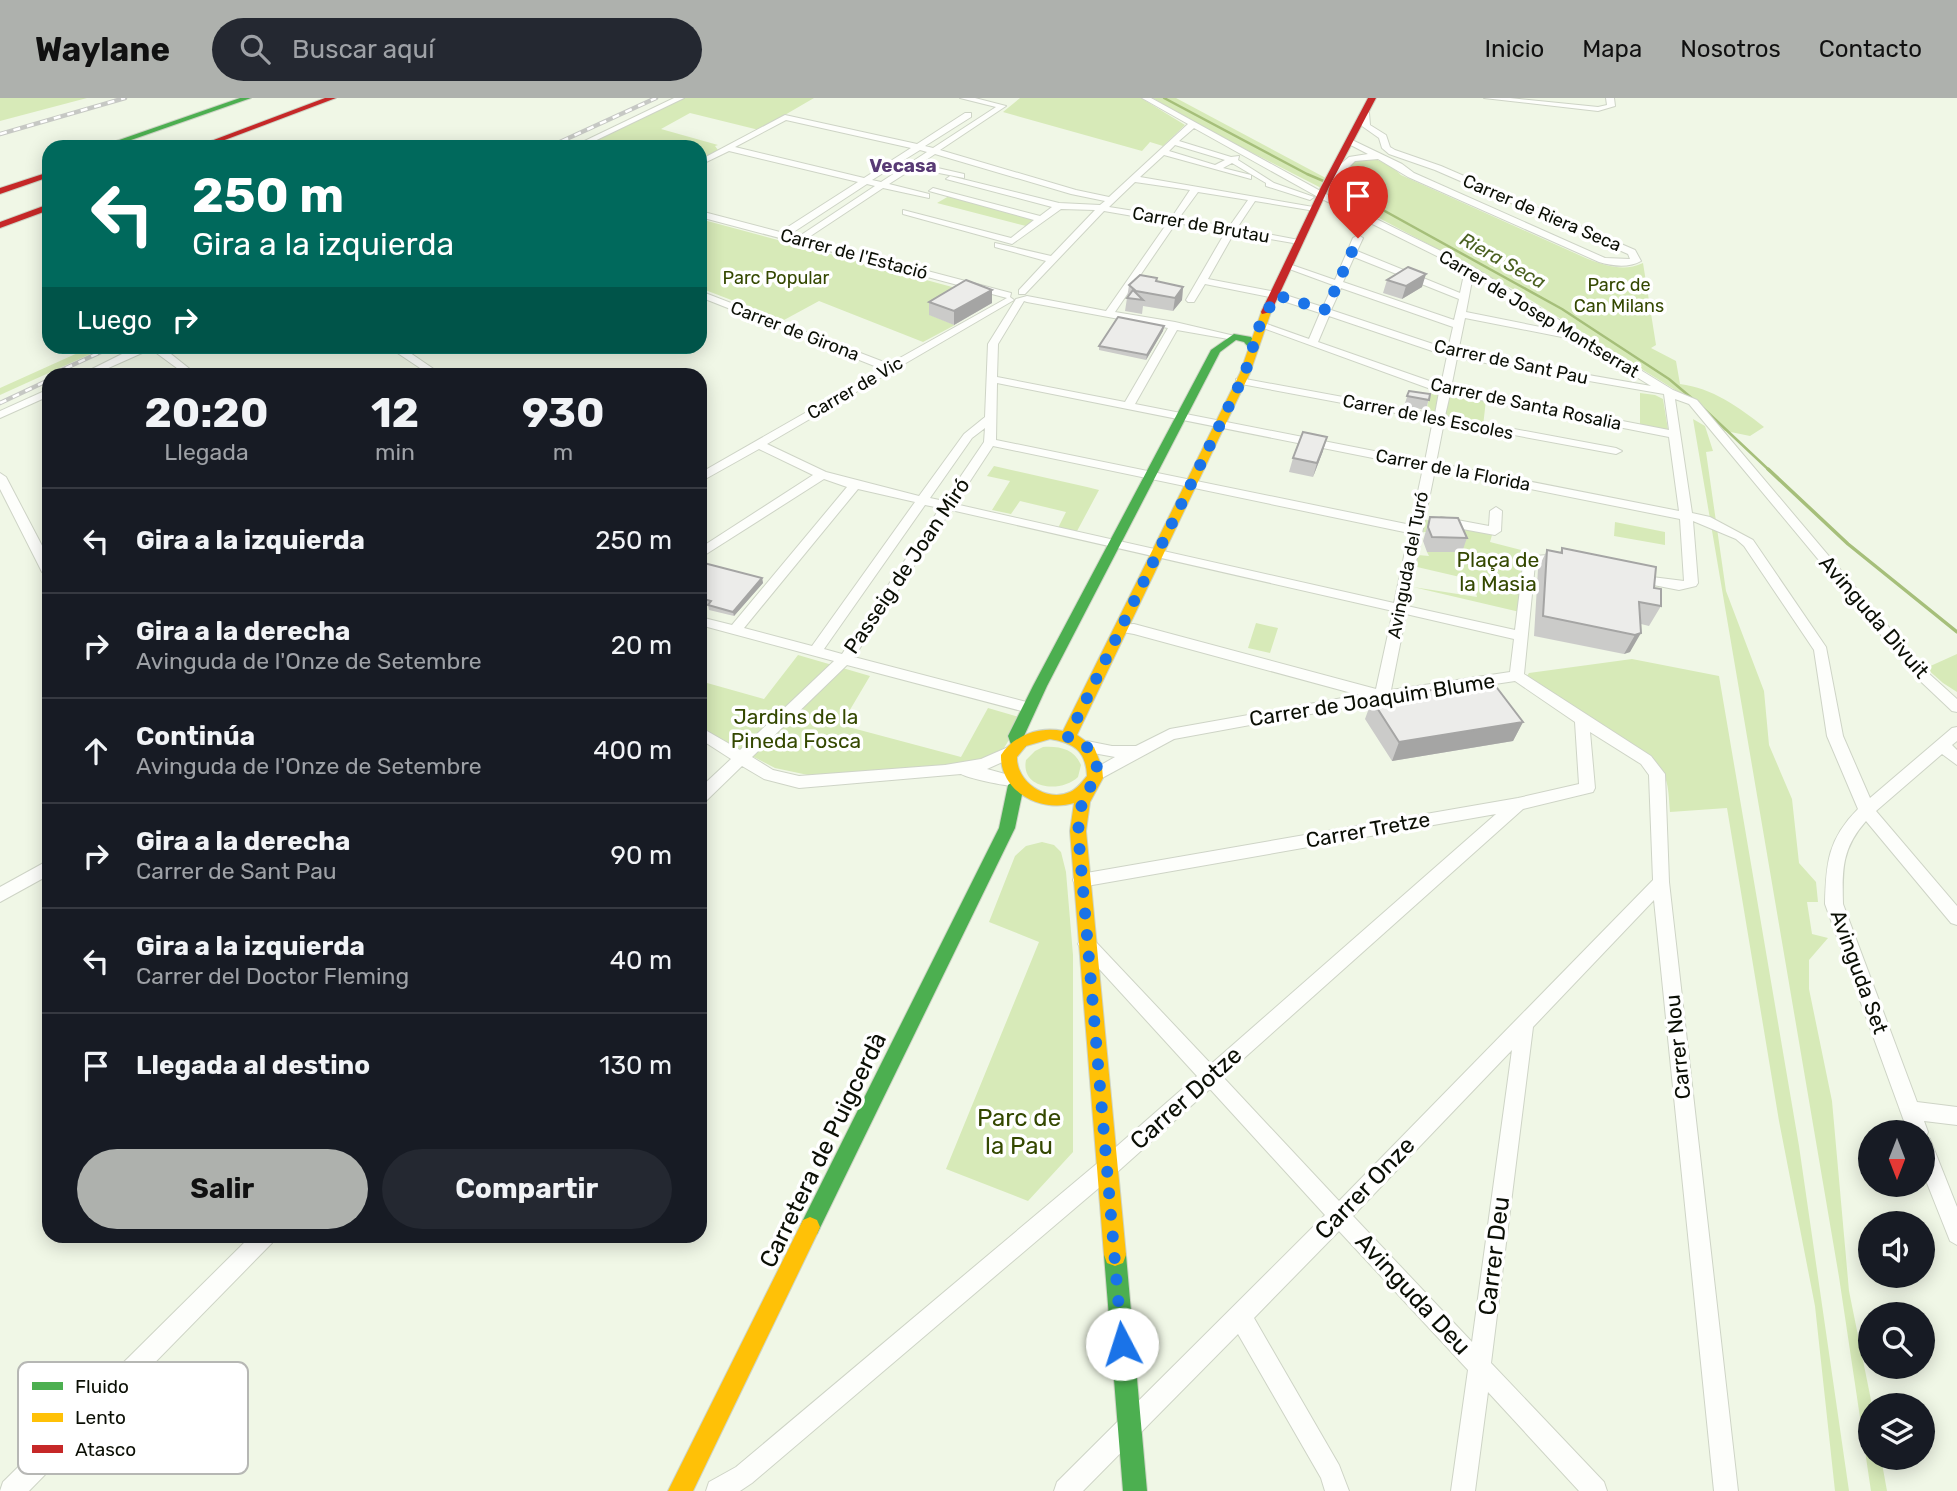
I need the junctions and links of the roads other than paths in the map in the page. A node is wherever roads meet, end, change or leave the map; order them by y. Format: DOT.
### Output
graph roads {
  1 [pos="332,98"];
  2 [pos="343,98"];
  3 [pos="680,98"];
  4 [pos="964,98"];
  5 [pos="1146,98"];
  6 [pos="1488,98"];
  7 [pos="1505,98"];
  8 [pos="1610,98"];
  9 [pos="253,100"];
  10 [pos="991,100"];
  11 [pos="1515,101"];
  12 [pos="1368,106"];
  13 [pos="1193,124"];
  14 [pos="125,140"];
  15 [pos="145,140"];
  16 [pos="218,140"];
  17 [pos="230,140"];
  18 [pos="591,140"];
  19 [pos="1174,142"];
  20 [pos="1349,142"];
  21 [pos="919,147"];
  22 [pos="728,148"];
  23 [pos="934,151"];
  24 [pos="1164,152"];
  25 [pos="1248,155"];
  26 [pos="707,159"];
  27 [pos="1384,159"];
  28 [pos="1232,160"];
  29 [pos="912,165"];
  30 [pos="1213,167"];
  31 [pos="42,168"];
  32 [pos="1013,173"];
  33 [pos="42,176"];
  34 [pos="953,177"];
  35 [pos="1135,178"];
  36 [pos="1330,178"];
  37 [pos="867,180"];
  38 [pos="0,183"];
  39 [pos="1269,184"];
  40 [pos="882,185"];
  41 [pos="993,187"];
  42 [pos="1194,188"];
  43 [pos="0,191"];
  44 [pos="928,196"];
  45 [pos="1253,198"];
  46 [pos="1112,200"];
  47 [pos="1318,201"];
  48 [pos="1059,206"];
  49 [pos="42,207"];
  50 [pos="1102,208"];
  51 [pos="707,216"];
  52 [pos="1040,219"];
  53 [pos="1172,220"];
  54 [pos="0,223"];
  55 [pos="929,227"];
  56 [pos="1030,227"];
  57 [pos="954,229"];
  58 [pos="1231,230"];
  59 [pos="782,235"];
  60 [pos="1358,238"];
  61 [pos="799,240"];
  62 [pos="1300,241"];
  63 [pos="1352,252"];
  64 [pos="1053,260"];
  65 [pos="1289,267"];
  66 [pos="1470,269"];
  67 [pos="1203,281"];
  68 [pos="1338,284"];
  69 [pos="1276,295"];
  70 [pos="707,297"];
  71 [pos="1017,297"];
  72 [pos="1464,298"];
  73 [pos="1191,300"];
  74 [pos="1326,310"];
  75 [pos="1108,314"];
  76 [pos="1460,320"];
  77 [pos="1175,325"];
  78 [pos="1259,326"];
  79 [pos="1585,339"];
  80 [pos="1242,343"];
  81 [pos="1312,343"];
  82 [pos="131,354"];
  83 [pos="165,354"];
  84 [pos="405,354"];
  85 [pos="1452,354"];
  86 [pos="100,368"];
  87 [pos="183,368"];
  88 [pos="427,368"];
  89 [pos="889,368"];
  90 [pos="993,379"];
  91 [pos="1240,381"];
  92 [pos="1445,390"];
  93 [pos="1675,394"];
  94 [pos="42,395"];
  95 [pos="1128,406"];
  96 [pos="0,415"];
  97 [pos="1182,416"];
  98 [pos="989,419"];
  99 [pos="1438,419"];
  100 [pos="1221,425"];
  101 [pos="1675,435"];
  102 [pos="990,442"];
  103 [pos="758,444"];
  104 [pos="1616,451"];
  105 [pos="1429,466"];
  106 [pos="707,474"];
  107 [pos="822,475"];
  108 [pos="1152,475"];
  109 [pos="0,477"];
  110 [pos="1191,484"];
  111 [pos="855,485"];
  112 [pos="923,500"];
  113 [pos="947,506"];
  114 [pos="1496,511"];
  115 [pos="1686,516"];
  116 [pos="1416,523"];
  117 [pos="1795,524"];
  118 [pos="1115,545"];
  119 [pos="707,549"];
  120 [pos="1158,554"];
  121 [pos="42,558"];
  122 [pos="1574,565"];
  123 [pos="1613,573"];
  124 [pos="1399,609"];
  125 [pos="707,623"];
  126 [pos="1122,628"];
  127 [pos="734,630"];
  128 [pos="1521,636"];
  129 [pos="816,650"];
  130 [pos="846,658"];
  131 [pos="1517,676"];
  132 [pos="1382,696"];
  133 [pos="1957,707"];
  134 [pos="1029,708"];
  135 [pos="1582,720"];
  136 [pos="1957,732"];
  137 [pos="707,736"];
  138 [pos="1068,737"];
  139 [pos="1943,745"];
  140 [pos="1087,747"];
  141 [pos="1015,749"];
  142 [pos="1139,750"];
  143 [pos="740,756"];
  144 [pos="1957,760"];
  145 [pos="945,771"];
  146 [pos="1093,780"];
  147 [pos="1015,783"];
  148 [pos="707,789"];
  149 [pos="1047,799"];
  150 [pos="1518,804"];
  151 [pos="1867,811"];
  152 [pos="1007,828"];
  153 [pos="1078,831"];
  154 [pos="42,871"];
  155 [pos="1081,880"];
  156 [pos="1661,882"];
  157 [pos="0,895"];
  158 [pos="1957,918"];
  159 [pos="1087,944"];
  160 [pos="1525,1021"];
  161 [pos="1211,1075"];
  162 [pos="1909,1110"];
  163 [pos="1957,1116"];
  164 [pos="1913,1120"];
  165 [pos="1107,1168"];
  166 [pos="1936,1180"];
  167 [pos="1340,1214"];
  168 [pos="1957,1234"];
  169 [pos="258,1243"];
  170 [pos="1239,1314"];
  171 [pos="140,1362"];
  172 [pos="1480,1366"];
  173 [pos="1129,1428"];
  174 [pos="29,1474"];
  175 [pos="684,1483"];
  176 [pos="12,1491"];
  177 [pos="711,1491"];
  178 [pos="718,1491"];
  179 [pos="1066,1491"];
  180 [pos="1135,1491"];
  181 [pos="1337,1491"];
  182 [pos="1463,1491"];
  183 [pos="1595,1491"];
  184 [pos="1726,1491"];
  1 -- 16 [label="main road"];
  2 -- 17 [label="main road"];
  3 -- 18 [label="street"];
  4 -- 10 [label="street"];
  5 -- 13 [label="street"];
  6 -- 11 [label="street"];
  7 -- 11 [label="street"];
  8 -- 11 [label="street"];
  9 -- 14 [label="main road"];
  9 -- 15 [label="main road"];
  10 -- 21 [label="street"];
  10 -- 23 [label="street"];
  12 -- 20 [label="main road"];
  12 -- 27 [label="street, Carrer de Riera Seca"];
  13 -- 19 [label="street"];
  13 -- 25 [label="street"];
  19 -- 24 [label="street"];
  19 -- 28 [label="street"];
  20 -- 27 [label="street, Carrer de Riera Seca"];
  20 -- 36 [label="main road"];
  21 -- 22 [label="street"];
  21 -- 23 [label="street"];
  21 -- 37 [label="street"];
  22 -- 26 [label="street"];
  22 -- 37 [label="street"];
  23 -- 29 [label="street"];
  23 -- 32 [label="street"];
  24 -- 30 [label="street"];
  24 -- 35 [label="street"];
  25 -- 28 [label="street"];
  25 -- 47 [label="street"];
  27 -- 36 [label="street"];
  28 -- 30 [label="street"];
  28 -- 39 [label="street"];
  29 -- 34 [label="street, Carrer de Brutau"];
  29 -- 40 [label="street"];
  30 -- 39 [label="street"];
  30 -- 42 [label="street"];
  31 -- 38 [label="main road"];
  32 -- 41 [label="street"];
  32 -- 46 [label="street"];
  33 -- 43 [label="main road"];
  34 -- 41 [label="street, Carrer de Brutau"];
  34 -- 44 [label="street"];
  35 -- 42 [label="street"];
  35 -- 46 [label="street"];
  36 -- 47 [label="main road"];
  37 -- 40 [label="street"];
  37 -- 59 [label="street"];
  39 -- 47 [label="street"];
  40 -- 44 [label="street"];
  40 -- 61 [label="street"];
  41 -- 48 [label="street, Carrer de Brutau"];
  42 -- 45 [label="street"];
  42 -- 53 [label="street"];
  44 -- 52 [label="street"];
  44 -- 56 [label="street"];
  44 -- 57 [label="street"];
  45 -- 47 [label="street"];
  45 -- 58 [label="street"];
  46 -- 50 [label="street"];
  47 -- 62 [label="main road"];
  47 -- 66 [label="street, Carrer de Josep Montserrat"];
  48 -- 50 [label="street, Carrer de Brutau"];
  48 -- 52 [label="street"];
  49 -- 54 [label="main road"];
  50 -- 53 [label="street, Carrer de Brutau"];
  50 -- 64 [label="street"];
  51 -- 59 [label="street, Carrer de l'Estació"];
  52 -- 56 [label="street"];
  53 -- 58 [label="street, Carrer de Brutau"];
  53 -- 75 [label="street"];
  55 -- 57 [label="street"];
  56 -- 57 [label="street"];
  57 -- 64 [label="street"];
  58 -- 62 [label="street, Carrer de Brutau"];
  58 -- 67 [label="street"];
  59 -- 61 [label="street, Carrer de l'Estació"];
  60 -- 63 [label="street"];
  61 -- 71 [label="street, Carrer de l'Estació"];
  62 -- 65 [label="main road"];
  63 -- 68 [label="street"];
  63 -- 72 [label="street"];
  64 -- 71 [label="street"];
  65 -- 68 [label="street"];
  65 -- 69 [label="main road"];
  66 -- 72 [label="street, Avinguda del Turó"];
  66 -- 79 [label="street, Carrer de Josep Montserrat"];
  67 -- 69 [label="street, Carrer de Sant Pau"];
  67 -- 73 [label="street"];
  68 -- 74 [label="street"];
  68 -- 76 [label="street"];
  69 -- 74 [label="street, Carrer de Sant Pau"];
  69 -- 78 [label="main road"];
  70 -- 89 [label="street, Carrer de Girona"];
  71 -- 75 [label="street, Carrer de l'Estació"];
  71 -- 89 [label="street, Carrer de Vic"];
  71 -- 90 [label="street"];
  72 -- 76 [label="street, Avinguda del Turó"];
  74 -- 81 [label="street"];
  74 -- 85 [label="street, Carrer de Sant Pau"];
  75 -- 77 [label="street, Carrer de l'Estació"];
  76 -- 79 [label="street"];
  76 -- 85 [label="street, Avinguda del Turó"];
  77 -- 80 [label="street, Carrer de l'Estació"];
  77 -- 95 [label="street"];
  78 -- 80 [label="main road"];
  78 -- 81 [label="street, Carrer de Santa Rosalia"];
  79 -- 93 [label="street, Carrer de Josep Montserrat"];
  80 -- 91 [label="main road"];
  80 -- 97 [label="main road"];
  81 -- 92 [label="street, Carrer de Santa Rosalia"];
  82 -- 86 [label="street"];
  83 -- 87 [label="street"];
  84 -- 88 [label="street"];
  85 -- 92 [label="street, Avinguda del Turó"];
  85 -- 93 [label="street, Carrer de Sant Pau"];
  89 -- 103 [label="street, Carrer de Vic"];
  90 -- 95 [label="street, Carrer de la Florida"];
  90 -- 98 [label="street"];
  91 -- 99 [label="street, Carrer de les Escoles"];
  91 -- 100 [label="main road"];
  92 -- 99 [label="street, Avinguda del Turó"];
  92 -- 101 [label="street, Carrer de Santa Rosalia"];
  93 -- 101 [label="street"];
  93 -- 117 [label="street, Carrer de Josep Montserrat"];
  94 -- 96 [label="street"];
  95 -- 97 [label="street, Carrer de la Florida"];
  97 -- 100 [label="street, Carrer de la Florida"];
  97 -- 108 [label="main road"];
  98 -- 102 [label="street"];
  98 -- 112 [label="street, Passeig de Joan Miró"];
  99 -- 104 [label="street, Carrer de les Escoles"];
  99 -- 105 [label="street, Avinguda del Turó"];
  100 -- 105 [label="street, Carrer de la Florida"];
  100 -- 110 [label="main road"];
  101 -- 115 [label="street"];
  102 -- 108 [label="street"];
  102 -- 113 [label="street, Passeig de Joan Miró"];
  103 -- 106 [label="street, Carrer de Vic"];
  103 -- 107 [label="street"];
  105 -- 115 [label="street, Carrer de la Florida"];
  105 -- 116 [label="street, Avinguda del Turó"];
  107 -- 111 [label="street"];
  107 -- 119 [label="street"];
  108 -- 110 [label="street"];
  108 -- 118 [label="main road"];
  109 -- 121 [label="street"];
  110 -- 116 [label="street"];
  110 -- 120 [label="main road"];
  111 -- 112 [label="street"];
  111 -- 127 [label="street"];
  112 -- 113 [label="street"];
  112 -- 129 [label="street, Passeig de Joan Miró"];
  113 -- 118 [label="street"];
  113 -- 130 [label="street, Passeig de Joan Miró"];
  114 -- 116 [label="street"];
  115 -- 123 [label="street"];
  115 -- 151 [label="street, Carrer de la Florida"];
  116 -- 124 [label="street, Avinguda del Turó"];
  117 -- 133 [label="street, Avinguda Divuit"];
  118 -- 120 [label="street"];
  118 -- 134 [label="main road"];
  120 -- 124 [label="street"];
  120 -- 126 [label="main road"];
  122 -- 128 [label="street, Carrer de Joaquim Blume"];
  124 -- 128 [label="street"];
  124 -- 132 [label="street, Avinguda del Turó"];
  125 -- 127 [label="street"];
  126 -- 132 [label="street"];
  126 -- 138 [label="main road"];
  127 -- 129 [label="street"];
  128 -- 131 [label="street, Carrer de Joaquim Blume"];
  129 -- 130 [label="street"];
  130 -- 134 [label="street"];
  130 -- 143 [label="street, Passeig de Joan Miró"];
  131 -- 132 [label="street, Carrer de Joaquim Blume"];
  131 -- 135 [label="street, Carrer Nou"];
  132 -- 142 [label="street, Carrer de Joaquim Blume"];
  134 -- 141 [label="main road"];
  135 -- 150 [label="street, Carrer Tretze"];
  135 -- 156 [label="street, Carrer Nou"];
  136 -- 139 [label="street, Avinguda Set"];
  137 -- 143 [label="street"];
  138 -- 140 [label="main road"];
  138 -- 141 [label="main road"];
  139 -- 144 [label="street"];
  139 -- 151 [label="street, Avinguda Set"];
  140 -- 142 [label="street, Carrer de Joaquim Blume"];
  140 -- 146 [label="main road"];
  141 -- 145 [label="street"];
  141 -- 147 [label="main road"];
  142 -- 146 [label="street, Carrer de Joaquim Blume"];
  143 -- 145 [label="street"];
  143 -- 148 [label="street, Passeig de Joan Miró"];
  145 -- 147 [label="street"];
  146 -- 149 [label="main road"];
  146 -- 153 [label="main road"];
  147 -- 149 [label="main road"];
  147 -- 152 [label="main road, Carretera de Puigcerdà"];
  149 -- 152 [label="main road, Carretera de Puigcerdà"];
  149 -- 153 [label="main road"];
  150 -- 155 [label="street, Carrer Tretze"];
  150 -- 161 [label="street, Carrer Dotze"];
  151 -- 158 [label="street, Carrer de la Florida"];
  151 -- 162 [label="street, Avinguda Set"];
  152 -- 175 [label="main road, Carretera de Puigcerdà"];
  153 -- 155 [label="main road"];
  154 -- 157 [label="street"];
  155 -- 159 [label="main road"];
  156 -- 160 [label="street, Carrer Onze"];
  156 -- 184 [label="street, Carrer Nou"];
  159 -- 161 [label="street, Avinguda Deu"];
  159 -- 165 [label="main road"];
  160 -- 167 [label="street, Carrer Onze"];
  160 -- 172 [label="street, Carrer Deu"];
  161 -- 165 [label="street, Carrer Dotze"];
  161 -- 167 [label="street, Avinguda Deu"];
  162 -- 163 [label="street"];
  162 -- 164 [label="street, Avinguda Set"];
  165 -- 173 [label="main road"];
  165 -- 178 [label="street, Carrer Dotze"];
  166 -- 168 [label="street"];
  167 -- 170 [label="street, Carrer Onze"];
  167 -- 172 [label="street, Avinguda Deu"];
  169 -- 171 [label="street"];
  170 -- 173 [label="street, Carrer Onze"];
  170 -- 181 [label="street"];
  172 -- 182 [label="street, Carrer Deu"];
  172 -- 183 [label="street, Avinguda Deu"];
  173 -- 179 [label="street, Carrer Onze"];
  173 -- 180 [label="main road"];
  174 -- 176 [label="street"];
  175 -- 177 [label="street"];
}
